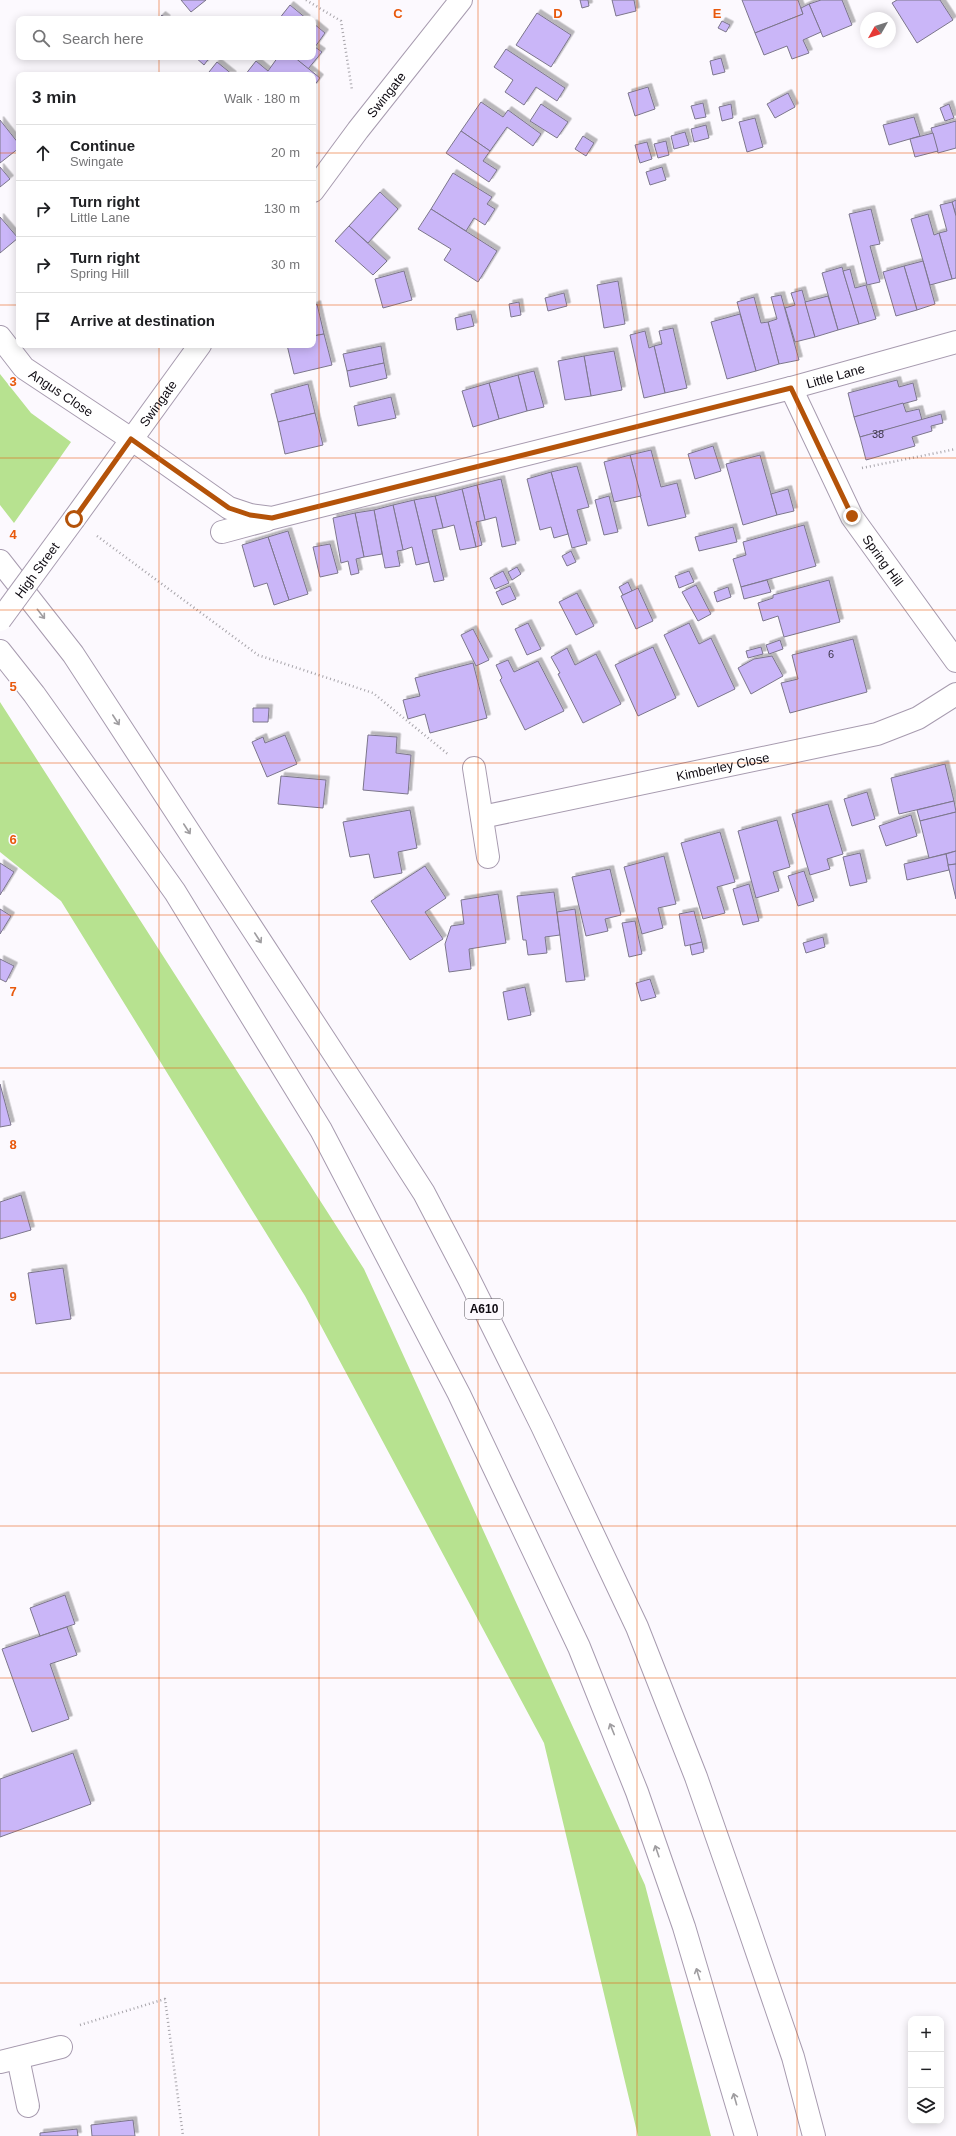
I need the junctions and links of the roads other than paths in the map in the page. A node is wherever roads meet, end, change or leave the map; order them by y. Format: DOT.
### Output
graph roads {
  1 [pos="461,0"];
  2 [pos="316,187"];
  3 [pos="0,337"];
  4 [pos="956,342"];
  5 [pos="198,348"];
  6 [pos="791,388"];
  7 [pos="131,439"];
  8 [pos="272,518"];
  9 [pos="74,519"];
  10 [pos="222,532"];
  11 [pos="0,561"];
  12 [pos="0,620"];
  13 [pos="0,651"];
  14 [pos="956,661"];
  15 [pos="956,694"];
  16 [pos="474,768"];
  17 [pos="482,817"];
  18 [pos="488,857"];
  19 [pos="61,2047"];
  20 [pos="9,2060"];
  21 [pos="28,2106"];
  22 [pos="746,2136"];
  23 [pos="814,2136"];
  1 -- 2 [label="main road, Swingate"];
  3 -- 7 [label="main road, Angus Close"];
  4 -- 6 [label="main road, Little Lane"];
  5 -- 7 [label="main road, Swingate"];
  6 -- 8 [label="main road, Little Lane"];
  6 -- 14 [label="main road, Spring Hill"];
  7 -- 8 [label="main road, Little Lane"];
  7 -- 9 [label="main road, Swingate"];
  8 -- 10 [label="main road, Little Lane"];
  9 -- 12 [label="main road, High Street, bridge"];
  11 -- 23 [label="main road, A610, one-way"];
  22 -- 13 [label="main road, one-way"];
  15 -- 17 [label="main road, Kimberley Close"];
  16 -- 17 [label="main road"];
  17 -- 18 [label="main road"];
  19 -- 20 [label="main road"];
  20 -- 21 [label="main road"];
}
